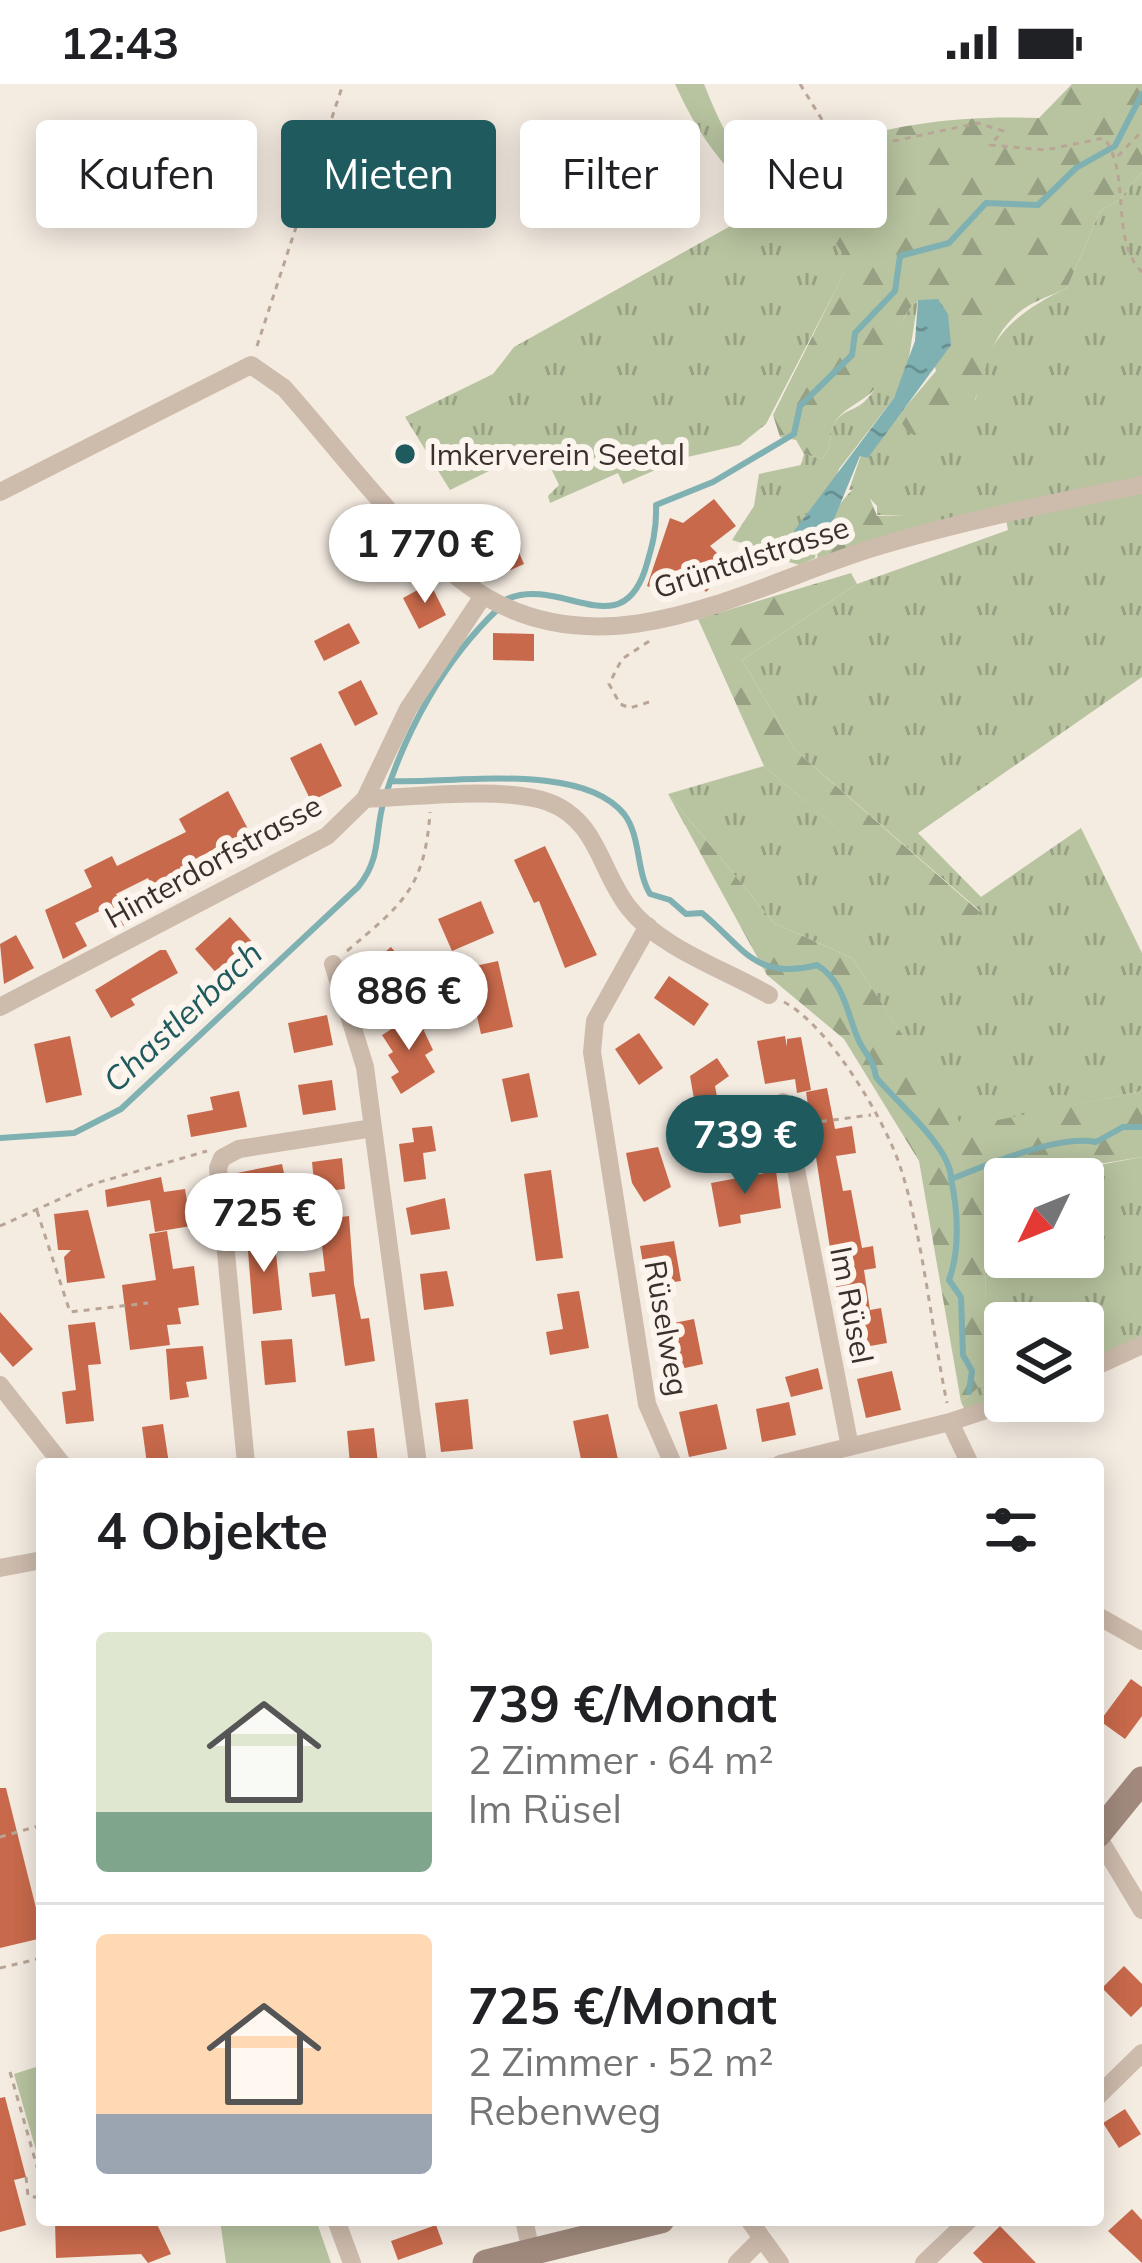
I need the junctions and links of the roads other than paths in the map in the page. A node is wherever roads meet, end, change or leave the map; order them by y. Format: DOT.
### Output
graph roads {
  1 [pos="1142,485"];
  2 [pos="0,492"];
  3 [pos="486,597"];
  4 [pos="378,799"];
  5 [pos="648,926"];
  6 [pos="333,964"];
  7 [pos="769,995"];
  8 [pos="0,1007"];
  9 [pos="784,1102"];
  10 [pos="374,1128"];
  11 [pos="1142,1346"];
  12 [pos="1104,1363"];
  13 [pos="0,1385"];
  14 [pos="984,1410"];
  15 [pos="950,1422"];
  16 [pos="850,1448"];
  17 [pos="57,1458"];
  18 [pos="245,1458"];
  19 [pos="417,1458"];
  20 [pos="670,1458"];
  21 [pos="818,1458"];
  22 [pos="967,1458"];
  23 [pos="36,1561"];
  24 [pos="0,1568"];
  25 [pos="1104,1619"];
  26 [pos="1142,1641"];
  27 [pos="1142,1780"];
  28 [pos="1104,1828"];
  29 [pos="1104,1846"];
  30 [pos="1142,1910"];
  31 [pos="1142,2054"];
  32 [pos="1104,2090"];
  33 [pos="338,2226"];
  34 [pos="525,2226"];
  35 [pos="636,2226"];
  36 [pos="753,2226"];
  37 [pos="963,2226"];
  38 [pos="761,2240"];
  39 [pos="531,2251"];
  40 [pos="352,2263"];
  41 [pos="486,2263"];
  42 [pos="737,2263"];
  43 [pos="780,2263"];
  44 [pos="924,2263"];
  1 -- 3 [label="street, Grüntalstrasse"];
  2 -- 3 [label="street, Grüntalstrasse"];
  3 -- 4 [label="street, Hinterdorfstrasse"];
  4 -- 5 [label="street"];
  4 -- 8 [label="street, Hinterdorfstrasse"];
  5 -- 7 [label="street"];
  5 -- 20 [label="street, Rüselweg"];
  6 -- 10 [label="street"];
  9 -- 16 [label="street, Im Rüsel"];
  10 -- 18 [label="street"];
  10 -- 19 [label="street"];
  11 -- 12 [label="street"];
  13 -- 17 [label="street"];
  14 -- 15 [label="street"];
  15 -- 16 [label="street"];
  15 -- 22 [label="street"];
  16 -- 21 [label="street"];
  23 -- 24 [label="street"];
  25 -- 26 [label="street"];
  27 -- 28 [label="street"];
  29 -- 30 [label="street"];
  31 -- 32 [label="street"];
  33 -- 40 [label="street"];
  34 -- 39 [label="street"];
  35 -- 39 [label="street"];
  36 -- 38 [label="street"];
  37 -- 44 [label="street"];
  38 -- 42 [label="street"];
  38 -- 43 [label="street"];
  39 -- 41 [label="street"];
}
